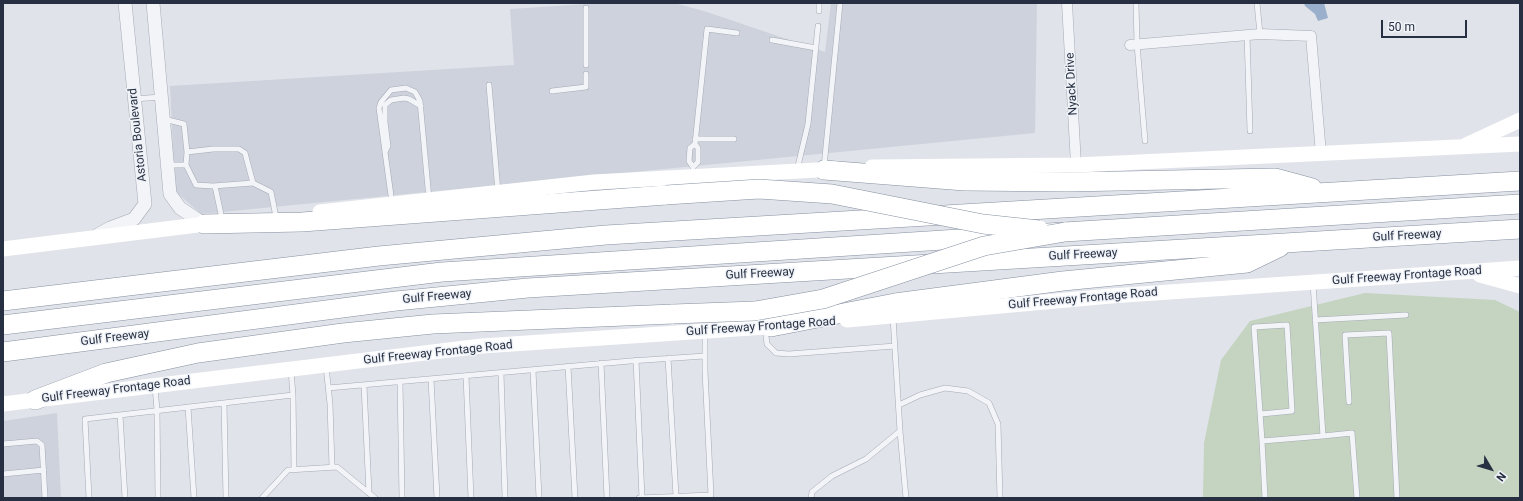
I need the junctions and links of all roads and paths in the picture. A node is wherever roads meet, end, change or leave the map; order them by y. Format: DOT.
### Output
graph roads {
  1 [pos="125,3"];
  2 [pos="153,3"];
  3 [pos="819,3"];
  4 [pos="840,3"];
  5 [pos="1067,3"];
  6 [pos="1136,3"];
  7 [pos="1257,3"];
  8 [pos="586,8"];
  9 [pos="819,11"];
  10 [pos="818,26"];
  11 [pos="736,33"];
  12 [pos="1260,34"];
  13 [pos="1247,35"];
  14 [pos="772,40"];
  15 [pos="1134,44"];
  16 [pos="816,48"];
  17 [pos="586,65"];
  18 [pos="586,74"];
  19 [pos="489,85"];
  20 [pos="552,91"];
  21 [pos="161,97"];
  22 [pos="134,99"];
  23 [pos="421,106"];
  24 [pos="163,119"];
  25 [pos="1520,120"];
  26 [pos="1250,131"];
  27 [pos="734,140"];
  28 [pos="1145,141"];
  29 [pos="695,142"];
  30 [pos="1520,144"];
  31 [pos="1459,148"];
  32 [pos="187,152"];
  33 [pos="385,152"];
  34 [pos="1321,154"];
  35 [pos="167,165"];
  36 [pos="186,165"];
  37 [pos="1076,165"];
  38 [pos="824,170"];
  39 [pos="796,171"];
  40 [pos="693,172"];
  41 [pos="1520,181"];
  42 [pos="253,183"];
  43 [pos="215,186"];
  44 [pos="498,192"];
  45 [pos="1327,192"];
  46 [pos="429,200"];
  47 [pos="392,204"];
  48 [pos="1518,204"];
  49 [pos="276,216"];
  50 [pos="223,222"];
  51 [pos="204,224"];
  52 [pos="1520,229"];
  53 [pos="1065,232"];
  54 [pos="93,238"];
  55 [pos="1288,243"];
  56 [pos="3,249"];
  57 [pos="1520,268"];
  58 [pos="1467,272"];
  59 [pos="1313,282"];
  60 [pos="1520,286"];
  61 [pos="3,300"];
  62 [pos="1406,315"];
  63 [pos="893,316"];
  64 [pos="1315,320"];
  65 [pos="3,325"];
  66 [pos="768,327"];
  67 [pos="705,331"];
  68 [pos="895,346"];
  69 [pos="3,352"];
  70 [pos="705,356"];
  71 [pos="668,358"];
  72 [pos="636,360"];
  73 [pos="602,364"];
  74 [pos="326,365"];
  75 [pos="568,366"];
  76 [pos="291,369"];
  77 [pos="533,370"];
  78 [pos="500,373"];
  79 [pos="466,376"];
  80 [pos="431,379"];
  81 [pos="400,382"];
  82 [pos="364,385"];
  83 [pos="155,386"];
  84 [pos="328,388"];
  85 [pos="293,395"];
  86 [pos="36,400"];
  87 [pos="1349,402"];
  88 [pos="224,403"];
  89 [pos="3,404"];
  90 [pos="899,405"];
  91 [pos="188,407"];
  92 [pos="157,410"];
  93 [pos="1260,414"];
  94 [pos="120,415"];
  95 [pos="900,431"];
  96 [pos="1323,436"];
  97 [pos="1262,441"];
  98 [pos="3,444"];
  99 [pos="332,468"];
  100 [pos="294,469"];
  101 [pos="44,470"];
  102 [pos="3,474"];
  103 [pos="368,493"];
  104 [pos="676,496"];
  105 [pos="711,496"];
  106 [pos="45,498"];
  107 [pos="89,498"];
  108 [pos="125,498"];
  109 [pos="158,498"];
  110 [pos="194,498"];
  111 [pos="226,498"];
  112 [pos="262,498"];
  113 [pos="375,498"];
  114 [pos="402,498"];
  115 [pos="437,498"];
  116 [pos="471,498"];
  117 [pos="505,498"];
  118 [pos="539,498"];
  119 [pos="575,498"];
  120 [pos="607,498"];
  121 [pos="640,498"];
  122 [pos="811,498"];
  123 [pos="906,498"];
  124 [pos="1000,498"];
  125 [pos="1266,498"];
  126 [pos="1357,498"];
  127 [pos="1397,498"];
  1 -- 22 [label="street, Astoria Boulevard"];
  2 -- 21 [label="street"];
  3 -- 9 [label="lane"];
  4 -- 38 [label="lane"];
  5 -- 37 [label="street, Nyack Drive"];
  6 -- 15 [label="lane"];
  7 -- 12 [label="lane"];
  8 -- 17 [label="lane"];
  10 -- 16 [label="lane"];
  11 -- 29 [label="lane"];
  12 -- 13 [label="street"];
  12 -- 34 [label="street"];
  13 -- 15 [label="street"];
  13 -- 26 [label="lane"];
  14 -- 16 [label="lane"];
  15 -- 28 [label="lane"];
  16 -- 39 [label="lane"];
  18 -- 20 [label="lane"];
  19 -- 44 [label="lane"];
  21 -- 22 [label="lane"];
  21 -- 24 [label="street"];
  22 -- 54 [label="street, Astoria Boulevard"];
  23 -- 33 [label="lane"];
  23 -- 33 [label="lane"];
  23 -- 46 [label="lane"];
  24 -- 32 [label="lane"];
  24 -- 35 [label="street"];
  25 -- 31 [label="main road"];
  27 -- 29 [label="lane"];
  29 -- 40 [label="lane"];
  29 -- 40 [label="lane"];
  30 -- 31 [label="main road"];
  31 -- 34 [label="main road"];
  32 -- 36 [label="lane"];
  32 -- 42 [label="lane"];
  33 -- 47 [label="lane"];
  34 -- 37 [label="main road"];
  35 -- 36 [label="lane"];
  35 -- 51 [label="street"];
  36 -- 43 [label="lane"];
  37 -- 38 [label="main road"];
  38 -- 39 [label="main road"];
  38 -- 45 [label="highway"];
  39 -- 40 [label="main road"];
  40 -- 44 [label="main road"];
  41 -- 45 [label="highway"];
  42 -- 43 [label="lane"];
  42 -- 49 [label="lane"];
  43 -- 50 [label="lane"];
  44 -- 46 [label="main road"];
  45 -- 61 [label="highway"];
  46 -- 47 [label="main road"];
  47 -- 49 [label="main road"];
  48 -- 53 [label="highway, Gulf Freeway"];
  49 -- 50 [label="main road"];
  50 -- 51 [label="main road"];
  51 -- 53 [label="highway, bridge"];
  51 -- 54 [label="main road"];
  52 -- 55 [label="highway, Gulf Freeway"];
  53 -- 65 [label="highway, Gulf Freeway, bridge"];
  53 -- 86 [label="highway, bridge"];
  54 -- 56 [label="main road"];
  55 -- 66 [label="highway"];
  55 -- 69 [label="highway, Gulf Freeway"];
  57 -- 58 [label="main road, Gulf Freeway Frontage Road"];
  58 -- 59 [label="main road, Gulf Freeway Frontage Road"];
  58 -- 60 [label="main road"];
  59 -- 63 [label="main road, Gulf Freeway Frontage Road"];
  59 -- 64 [label="lane"];
  62 -- 64 [label="lane"];
  63 -- 66 [label="main road, Gulf Freeway Frontage Road"];
  63 -- 68 [label="lane"];
  64 -- 96 [label="lane"];
  66 -- 67 [label="main road, Gulf Freeway Frontage Road"];
  66 -- 68 [label="lane"];
  67 -- 70 [label="lane"];
  67 -- 74 [label="main road, Gulf Freeway Frontage Road"];
  68 -- 90 [label="lane"];
  70 -- 71 [label="lane"];
  70 -- 105 [label="lane"];
  71 -- 72 [label="lane"];
  71 -- 104 [label="lane"];
  72 -- 73 [label="lane"];
  72 -- 121 [label="lane"];
  73 -- 75 [label="lane"];
  73 -- 120 [label="lane"];
  74 -- 76 [label="main road, Gulf Freeway Frontage Road"];
  74 -- 84 [label="lane"];
  75 -- 77 [label="lane"];
  75 -- 119 [label="lane"];
  76 -- 83 [label="main road, Gulf Freeway Frontage Road"];
  76 -- 85 [label="lane"];
  77 -- 78 [label="lane"];
  77 -- 118 [label="lane"];
  78 -- 79 [label="lane"];
  78 -- 117 [label="lane"];
  79 -- 80 [label="lane"];
  79 -- 116 [label="lane"];
  80 -- 81 [label="lane"];
  80 -- 115 [label="lane"];
  81 -- 82 [label="lane"];
  81 -- 114 [label="lane"];
  82 -- 84 [label="lane"];
  82 -- 103 [label="lane"];
  83 -- 86 [label="main road, Gulf Freeway Frontage Road"];
  83 -- 92 [label="lane"];
  84 -- 99 [label="lane"];
  85 -- 88 [label="lane"];
  85 -- 100 [label="lane"];
  86 -- 89 [label="main road, Gulf Freeway Frontage Road"];
  87 -- 127 [label="lane"];
  88 -- 91 [label="lane"];
  88 -- 111 [label="lane"];
  90 -- 95 [label="lane"];
  90 -- 124 [label="lane"];
  91 -- 92 [label="lane"];
  91 -- 110 [label="lane"];
  92 -- 94 [label="lane"];
  92 -- 109 [label="lane"];
  93 -- 93 [label="lane"];
  93 -- 97 [label="lane"];
  94 -- 107 [label="lane"];
  94 -- 108 [label="lane"];
  95 -- 122 [label="lane"];
  95 -- 123 [label="lane"];
  96 -- 97 [label="lane"];
  96 -- 126 [label="lane"];
  97 -- 125 [label="lane"];
  98 -- 101 [label="lane"];
  99 -- 100 [label="lane"];
  99 -- 103 [label="lane"];
  100 -- 112 [label="lane"];
  101 -- 102 [label="lane"];
  101 -- 106 [label="lane"];
  103 -- 113 [label="lane"];
  104 -- 105 [label="lane"];
  104 -- 121 [label="lane"];
}
